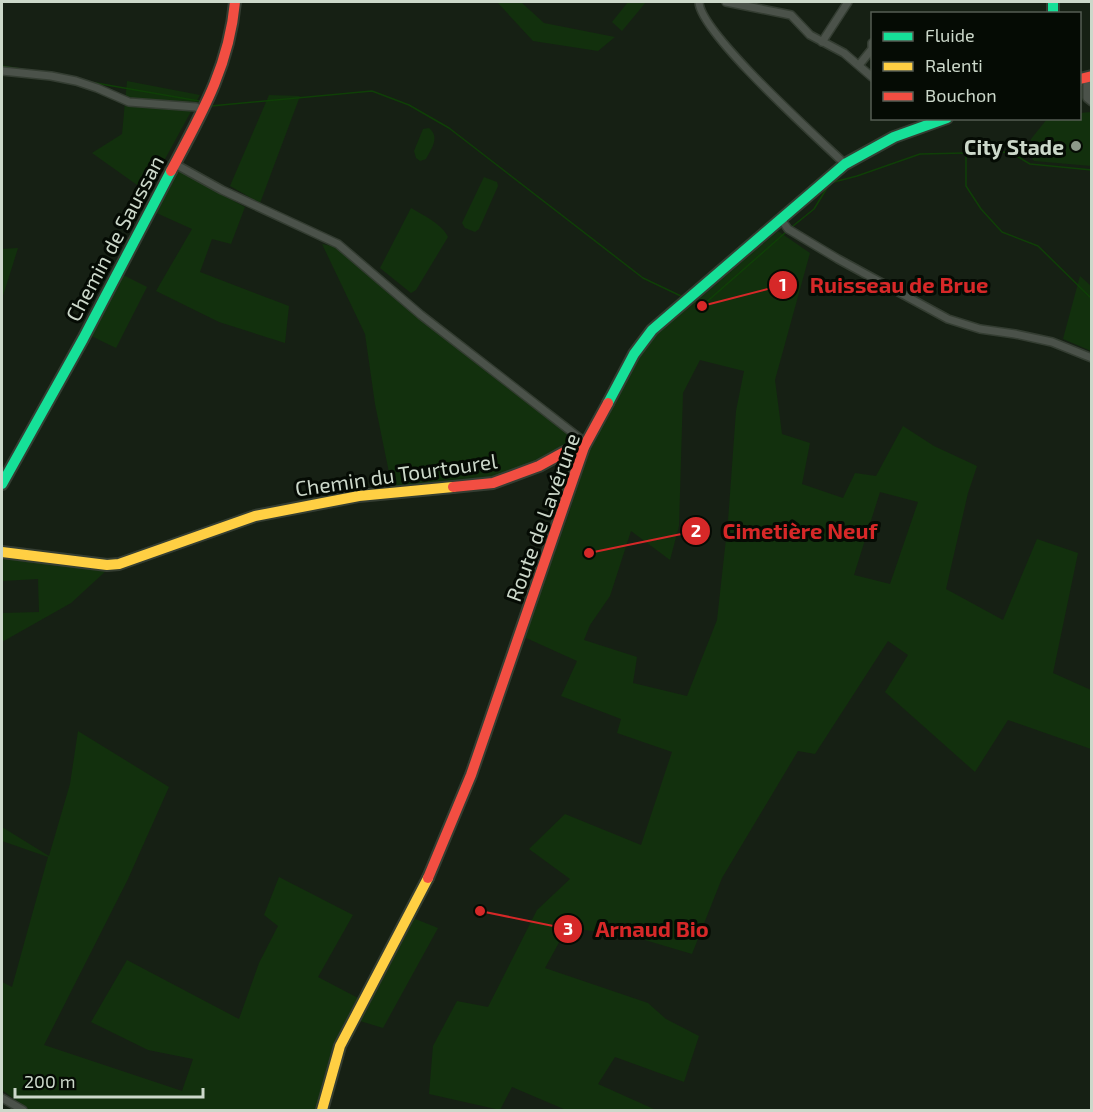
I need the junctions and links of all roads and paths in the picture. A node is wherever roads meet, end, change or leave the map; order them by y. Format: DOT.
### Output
graph roads {
  1 [pos="235,2"];
  2 [pos="699,2"];
  3 [pos="726,2"];
  4 [pos="848,2"];
  5 [pos="822,42"];
  6 [pos="871,50"];
  7 [pos="859,65"];
  8 [pos="2,70"];
  9 [pos="871,75"];
  10 [pos="1086,78"];
  11 [pos="1092,102"];
  12 [pos="202,110"];
  13 [pos="939,120"];
  14 [pos="175,164"];
  15 [pos="845,164"];
  16 [pos="781,219"];
  17 [pos="1092,358"];
  18 [pos="585,445"];
  19 [pos="2,484"];
  20 [pos="2,552"];
  21 [pos="2,1098"];
  22 [pos="23,1110"];
  23 [pos="322,1110"];
  1 -- 12 [label="street, Chemin de Saussan"];
  2 -- 15 [label="street"];
  3 -- 5 [label="street"];
  4 -- 5 [label="street"];
  5 -- 7 [label="street"];
  6 -- 7 [label="street"];
  7 -- 9 [label="street"];
  8 -- 12 [label="street"];
  10 -- 11 [label="street"];
  12 -- 14 [label="street, Chemin de Saussan"];
  13 -- 15 [label="street, Route de Lavérune"];
  14 -- 18 [label="street"];
  14 -- 19 [label="street, Chemin de Saussan"];
  15 -- 16 [label="street, Route de Lavérune"];
  16 -- 17 [label="street"];
  16 -- 18 [label="street, Route de Lavérune"];
  18 -- 20 [label="street, Chemin du Tourtourel"];
  18 -- 23 [label="street, Route de Lavérune"];
  21 -- 22 [label="street"];
}
